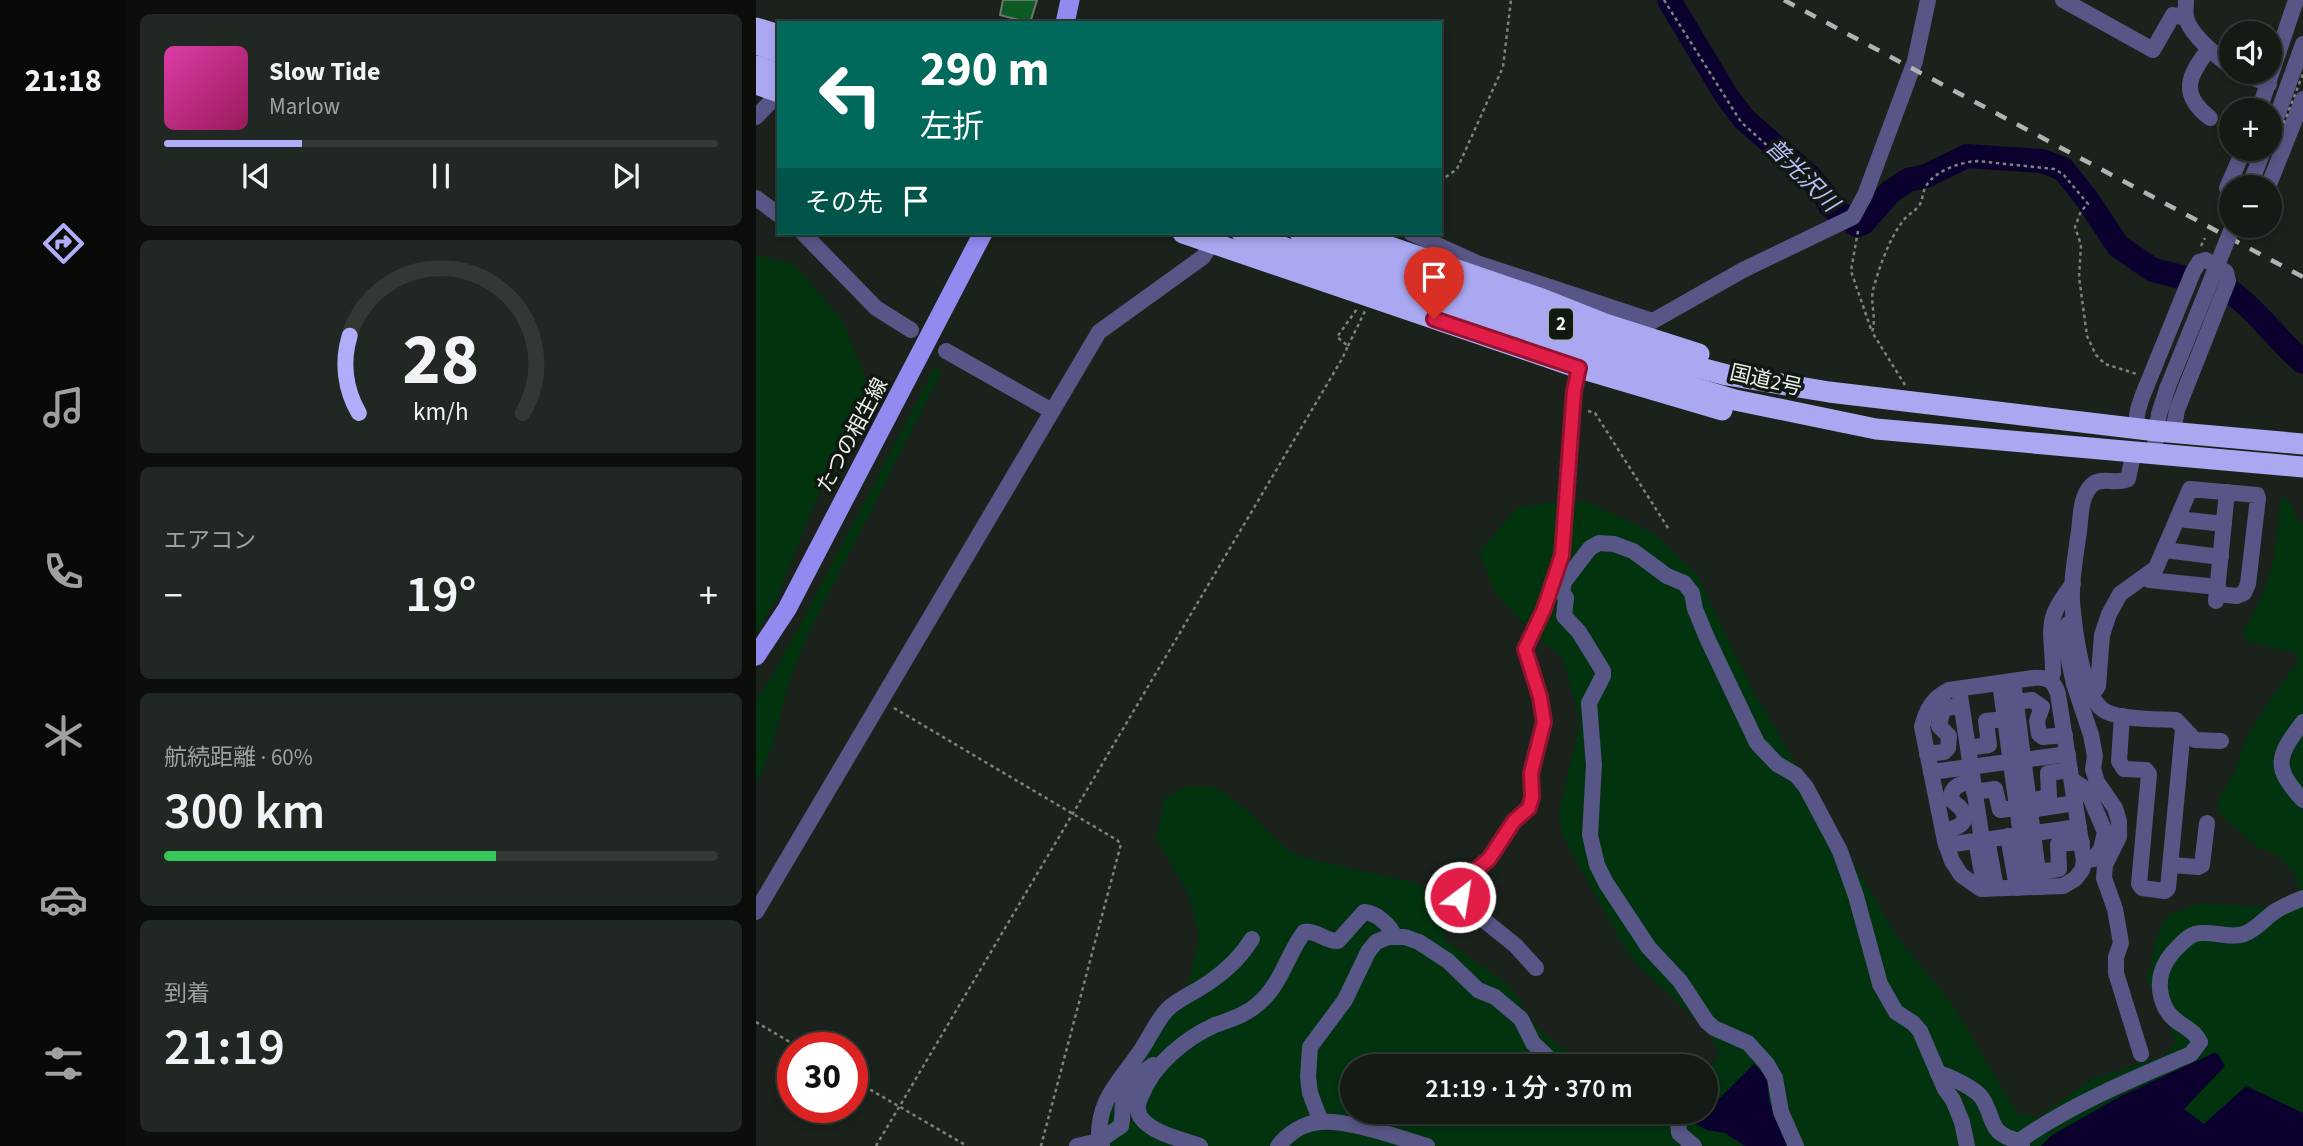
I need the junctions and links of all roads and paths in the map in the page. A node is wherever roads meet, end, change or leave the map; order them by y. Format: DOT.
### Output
graph roads {
  1 [pos="1070,0"];
  2 [pos="1511,0"];
  3 [pos="1664,0"];
  4 [pos="1928,0"];
  5 [pos="2063,0"];
  6 [pos="2186,0"];
  7 [pos="2296,0"];
  8 [pos="2186,18"];
  9 [pos="1065,21"];
  10 [pos="756,28"];
  11 [pos="777,34"];
  12 [pos="756,44"];
  13 [pos="2282,44"];
  14 [pos="2303,44"];
  15 [pos="2209,48"];
  16 [pos="777,51"];
  17 [pos="2219,57"];
  18 [pos="756,66"];
  19 [pos="777,73"];
  20 [pos="2303,74"];
  21 [pos="756,84"];
  22 [pos="2269,84"];
  23 [pos="777,92"];
  24 [pos="777,95"];
  25 [pos="2264,98"];
  26 [pos="2303,99"];
  27 [pos="2282,106"];
  28 [pos="2199,115"];
  29 [pos="756,117"];
  30 [pos="2282,117"];
  31 [pos="2248,161"];
  32 [pos="2275,167"];
  33 [pos="2272,175"];
  34 [pos="1442,180"];
  35 [pos="756,198"];
  36 [pos="777,214"];
  37 [pos="1848,220"];
  38 [pos="805,235"];
  39 [pos="982,235"];
  40 [pos="1189,235"];
  41 [pos="1248,235"];
  42 [pos="1306,235"];
  43 [pos="1356,235"];
  44 [pos="1415,235"];
  45 [pos="2224,238"];
  46 [pos="1212,243"];
  47 [pos="1527,286"];
  48 [pos="1365,301"];
  49 [pos="911,330"];
  50 [pos="1872,331"];
  51 [pos="1348,346"];
  52 [pos="946,351"];
  53 [pos="1579,368"];
  54 [pos="2150,379"];
  55 [pos="1829,393"];
  56 [pos="1908,402"];
  57 [pos="1052,411"];
  58 [pos="1572,411"];
  59 [pos="2135,428"];
  60 [pos="1876,429"];
  61 [pos="2154,442"];
  62 [pos="2303,444"];
  63 [pos="2303,467"];
  64 [pos="2227,492"];
  65 [pos="2178,519"];
  66 [pos="2224,524"];
  67 [pos="1668,528"];
  68 [pos="2165,550"];
  69 [pos="2221,557"];
  70 [pos="2146,577"];
  71 [pos="2073,584"];
  72 [pos="2217,595"];
  73 [pos="2074,619"];
  74 [pos="756,656"];
  75 [pos="2050,680"];
  76 [pos="2006,682"];
  77 [pos="1959,689"];
  78 [pos="2092,695"];
  79 [pos="881,700"];
  80 [pos="2015,702"];
  81 [pos="1961,707"];
  82 [pos="2122,716"];
  83 [pos="2005,719"];
  84 [pos="2303,722"];
  85 [pos="2183,729"];
  86 [pos="2065,734"];
  87 [pos="2221,741"];
  88 [pos="1968,748"];
  89 [pos="1927,754"];
  90 [pos="2017,761"];
  91 [pos="2070,768"];
  92 [pos="1931,772"];
  93 [pos="1973,780"];
  94 [pos="2303,800"];
  95 [pos="2075,803"];
  96 [pos="2025,806"];
  97 [pos="2051,807"];
  98 [pos="1073,814"];
  99 [pos="2207,823"];
  100 [pos="2055,830"];
  101 [pos="2080,834"];
  102 [pos="2021,835"];
  103 [pos="1944,838"];
  104 [pos="1982,840"];
  105 [pos="2084,861"];
  106 [pos="2171,864"];
  107 [pos="2031,884"];
  108 [pos="1991,888"];
  109 [pos="2303,898"];
  110 [pos="756,912"];
  111 [pos="1395,937"];
  112 [pos="1252,939"];
  113 [pos="1536,968"];
  114 [pos="756,1022"];
  115 [pos="777,1034"];
  116 [pos="1543,1054"];
  117 [pos="2141,1054"];
  118 [pos="1161,1063"];
  119 [pos="1938,1073"];
  120 [pos="868,1088"];
  121 [pos="900,1107"];
  122 [pos="1321,1122"];
  123 [pos="1678,1124"];
  124 [pos="2014,1143"];
  125 [pos="1100,1144"];
  126 [pos="876,1146"];
  127 [pos="967,1146"];
  128 [pos="1041,1146"];
  129 [pos="1077,1146"];
  130 [pos="1200,1146"];
  131 [pos="1278,1146"];
  132 [pos="1427,1146"];
  133 [pos="1694,1146"];
  134 [pos="1796,1146"];
  135 [pos="1967,1146"];
  1 -- 9 [label="main road"];
  2 -- 34 [label="path"];
  3 -- 37 [label="path"];
  4 -- 37 [label="street"];
  5 -- 8 [label="street"];
  6 -- 8 [label="street"];
  7 -- 13 [label="street"];
  8 -- 15 [label="street"];
  10 -- 11 [label="highway"];
  12 -- 16 [label="highway"];
  14 -- 27 [label="street"];
  15 -- 17 [label="street"];
  15 -- 28 [label="street"];
  18 -- 19 [label="highway"];
  20 -- 30 [label="path, bridge"];
  21 -- 23 [label="highway"];
  22 -- 25 [label="street"];
  24 -- 29 [label="street"];
  26 -- 32 [label="street"];
  31 -- 32 [label="street"];
  32 -- 33 [label="street"];
  35 -- 36 [label="street"];
  37 -- 47 [label="street"];
  37 -- 50 [label="path"];
  38 -- 49 [label="street"];
  39 -- 74 [label="main road, たつの相生線"];
  40 -- 46 [label="highway"];
  41 -- 60 [label="highway, 国道2号 / 2"];
  42 -- 55 [label="highway, 国道2号 / 2"];
  43 -- 47 [label="highway"];
  44 -- 47 [label="street"];
  45 -- 61 [label="street, bridge"];
  46 -- 48 [label="highway"];
  46 -- 57 [label="street"];
  47 -- 55 [label="highway"];
  48 -- 51 [label="path"];
  48 -- 51 [label="path"];
  48 -- 53 [label="highway"];
  50 -- 54 [label="path"];
  50 -- 56 [label="path"];
  51 -- 98 [label="path"];
  52 -- 57 [label="street"];
  53 -- 58 [label="street"];
  53 -- 60 [label="highway"];
  54 -- 59 [label="street"];
  54 -- 61 [label="street"];
  55 -- 56 [label="highway, 国道2号 / 2"];
  56 -- 59 [label="highway, 国道2号 / 2"];
  57 -- 79 [label="street"];
  58 -- 67 [label="path"];
  58 -- 113 [label="street"];
  59 -- 61 [label="highway, 国道2号 / 2"];
  60 -- 61 [label="highway, 国道2号 / 2"];
  61 -- 62 [label="highway, 国道2号 / 2"];
  61 -- 63 [label="highway, 国道2号 / 2"];
  61 -- 71 [label="street"];
  64 -- 65 [label="street"];
  64 -- 66 [label="street"];
  64 -- 72 [label="street"];
  65 -- 66 [label="street"];
  65 -- 68 [label="street"];
  66 -- 69 [label="street"];
  68 -- 69 [label="street"];
  68 -- 70 [label="street"];
  69 -- 72 [label="street"];
  70 -- 72 [label="street"];
  70 -- 78 [label="street"];
  71 -- 73 [label="street"];
  71 -- 75 [label="street"];
  73 -- 78 [label="street"];
  73 -- 117 [label="street"];
  75 -- 76 [label="street"];
  75 -- 86 [label="street"];
  76 -- 77 [label="street"];
  76 -- 80 [label="street"];
  76 -- 83 [label="street"];
  77 -- 81 [label="street"];
  77 -- 89 [label="street"];
  78 -- 82 [label="street"];
  79 -- 98 [label="path"];
  79 -- 110 [label="street"];
  80 -- 86 [label="street"];
  80 -- 90 [label="street"];
  81 -- 88 [label="street"];
  81 -- 89 [label="street"];
  82 -- 85 [label="street"];
  82 -- 106 [label="street"];
  83 -- 88 [label="street"];
  83 -- 90 [label="street"];
  84 -- 94 [label="street"];
  85 -- 87 [label="street"];
  85 -- 106 [label="street"];
  86 -- 91 [label="street"];
  88 -- 93 [label="street"];
  89 -- 92 [label="street"];
  90 -- 91 [label="street"];
  90 -- 93 [label="street"];
  90 -- 96 [label="street"];
  91 -- 95 [label="street"];
  91 -- 96 [label="street"];
  91 -- 105 [label="street"];
  92 -- 93 [label="street"];
  92 -- 103 [label="street"];
  93 -- 96 [label="street"];
  93 -- 103 [label="street"];
  93 -- 104 [label="street"];
  95 -- 97 [label="street"];
  95 -- 101 [label="street"];
  96 -- 97 [label="street"];
  96 -- 102 [label="street"];
  97 -- 100 [label="street"];
  98 -- 121 [label="path"];
  98 -- 128 [label="path"];
  99 -- 106 [label="street"];
  100 -- 101 [label="street"];
  100 -- 102 [label="street"];
  101 -- 105 [label="street"];
  101 -- 107 [label="street"];
  102 -- 104 [label="street"];
  102 -- 107 [label="street"];
  102 -- 107 [label="street"];
  103 -- 104 [label="street"];
  103 -- 108 [label="street"];
  104 -- 108 [label="street"];
  105 -- 107 [label="street"];
  107 -- 108 [label="street"];
  109 -- 124 [label="street"];
  111 -- 116 [label="street"];
  111 -- 118 [label="street"];
  111 -- 122 [label="street"];
  112 -- 125 [label="street"];
  114 -- 115 [label="path"];
  118 -- 125 [label="street"];
  118 -- 130 [label="street"];
  119 -- 124 [label="street"];
  119 -- 134 [label="street"];
  119 -- 135 [label="street"];
  120 -- 121 [label="path"];
  121 -- 126 [label="path"];
  121 -- 127 [label="path"];
  122 -- 131 [label="street"];
  122 -- 132 [label="street"];
  123 -- 133 [label="street"];
  125 -- 129 [label="street"];
}
